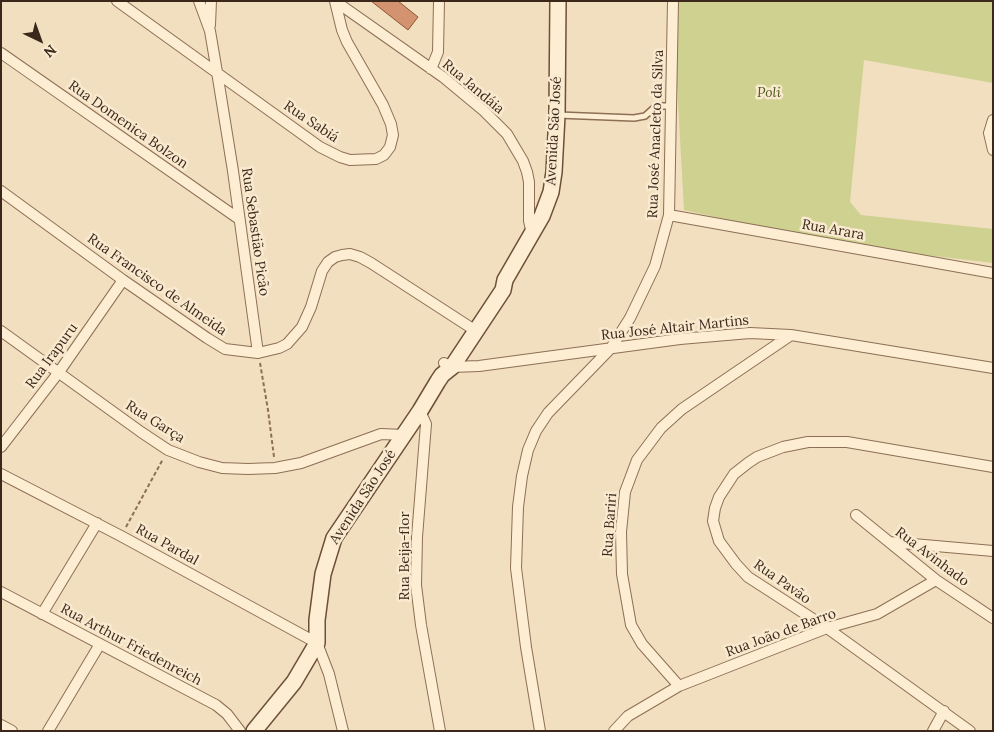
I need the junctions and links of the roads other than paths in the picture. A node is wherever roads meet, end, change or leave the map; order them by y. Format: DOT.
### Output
graph roads {
  1 [pos="117,1"];
  2 [pos="199,1"];
  3 [pos="211,1"];
  4 [pos="335,1"];
  5 [pos="439,1"];
  6 [pos="558,1"];
  7 [pos="673,1"];
  8 [pos="210,31"];
  9 [pos="1,53"];
  10 [pos="431,69"];
  11 [pos="217,72"];
  12 [pos="671,106"];
  13 [pos="557,115"];
  14 [pos="993,120"];
  15 [pos="993,150"];
  16 [pos="1,191"];
  17 [pos="669,215"];
  18 [pos="239,219"];
  19 [pos="532,234"];
  20 [pos="993,273"];
  21 [pos="123,280"];
  22 [pos="472,329"];
  23 [pos="1,331"];
  24 [pos="791,335"];
  25 [pos="611,348"];
  26 [pos="258,353"];
  27 [pos="450,362"];
  28 [pos="479,366"];
  29 [pos="993,368"];
  30 [pos="59,372"];
  31 [pos="420,411"];
  32 [pos="404,435"];
  33 [pos="1,447"];
  34 [pos="993,467"];
  35 [pos="1,474"];
  36 [pos="856,515"];
  37 [pos="96,523"];
  38 [pos="890,542"];
  39 [pos="993,551"];
  40 [pos="936,580"];
  41 [pos="1,592"];
  42 [pos="42,614"];
  43 [pos="993,618"];
  44 [pos="827,628"];
  45 [pos="317,643"];
  46 [pos="100,644"];
  47 [pos="679,686"];
  48 [pos="944,711"];
  49 [pos="1,725"];
  50 [pos="12,731"];
  51 [pos="48,731"];
  52 [pos="240,731"];
  53 [pos="254,731"];
  54 [pos="343,731"];
  55 [pos="440,731"];
  56 [pos="540,731"];
  57 [pos="614,731"];
  58 [pos="933,731"];
  59 [pos="970,731"];
  1 -- 11 [label="street, Rua Sabiá"];
  2 -- 8 [label="street, Rua Sebastião Picão"];
  3 -- 8 [label="street"];
  4 -- 10 [label="street, Rua Jandáia"];
  4 -- 11 [label="street, Rua Sabiá"];
  5 -- 10 [label="street"];
  6 -- 13 [label="main road, Avenida São José"];
  7 -- 12 [label="street, Rua José Anacleto da Silva"];
  8 -- 11 [label="street, Rua Sebastião Picão"];
  9 -- 18 [label="street, Rua Domenica Bolzon"];
  10 -- 19 [label="street, Rua Jandáia"];
  11 -- 18 [label="street, Rua Sebastião Picão"];
  12 -- 13 [label="lane"];
  12 -- 17 [label="street, Rua José Anacleto da Silva"];
  13 -- 19 [label="main road, Avenida São José"];
  14 -- 15 [label="street"];
  16 -- 21 [label="street, Rua Francisco de Almeida"];
  17 -- 20 [label="street, Rua Arara"];
  17 -- 25 [label="street, Rua José Anacleto da Silva"];
  18 -- 26 [label="street, Rua Sebastião Picão"];
  19 -- 22 [label="main road, Avenida São José"];
  21 -- 26 [label="street, Rua Francisco de Almeida"];
  21 -- 30 [label="street, Rua Irapuru"];
  22 -- 26 [label="street, Rua Francisco de Almeida"];
  22 -- 27 [label="main road, Avenida São José"];
  23 -- 30 [label="street, Rua Garça"];
  24 -- 25 [label="street, Rua José Altair Martins"];
  24 -- 29 [label="street, Rua José Altair Martins"];
  24 -- 47 [label="street, Rua Bariri"];
  25 -- 28 [label="street, Rua José Altair Martins"];
  25 -- 56 [label="street, Rua José Anacleto da Silva"];
  27 -- 28 [label="street, Rua José Altair Martins"];
  27 -- 28 [label="street"];
  27 -- 31 [label="main road, Avenida São José"];
  30 -- 32 [label="street, Rua Garça"];
  30 -- 33 [label="street, Rua Irapuru"];
  31 -- 32 [label="main road, Avenida São José"];
  31 -- 55 [label="street, Rua Beija-flor"];
  32 -- 45 [label="main road, Avenida São José"];
  34 -- 44 [label="street, Rua Pavão"];
  35 -- 37 [label="street, Rua Pardal"];
  36 -- 38 [label="street, Rua Avinhado"];
  37 -- 42 [label="street"];
  37 -- 45 [label="street, Rua Pardal"];
  38 -- 39 [label="street"];
  38 -- 40 [label="street, Rua Avinhado"];
  40 -- 43 [label="street, Rua Avinhado"];
  40 -- 44 [label="street, Rua João de Barro"];
  41 -- 42 [label="street, Rua Arthur Friedenreich"];
  42 -- 46 [label="street, Rua Arthur Friedenreich"];
  44 -- 47 [label="street, Rua João de Barro"];
  44 -- 48 [label="street, Rua Pavão"];
  45 -- 53 [label="main road"];
  45 -- 54 [label="street"];
  46 -- 51 [label="street"];
  46 -- 52 [label="street, Rua Arthur Friedenreich"];
  47 -- 57 [label="street, Rua João de Barro"];
  48 -- 58 [label="street"];
  48 -- 59 [label="street, Rua Pavão"];
  49 -- 50 [label="street"];
}
